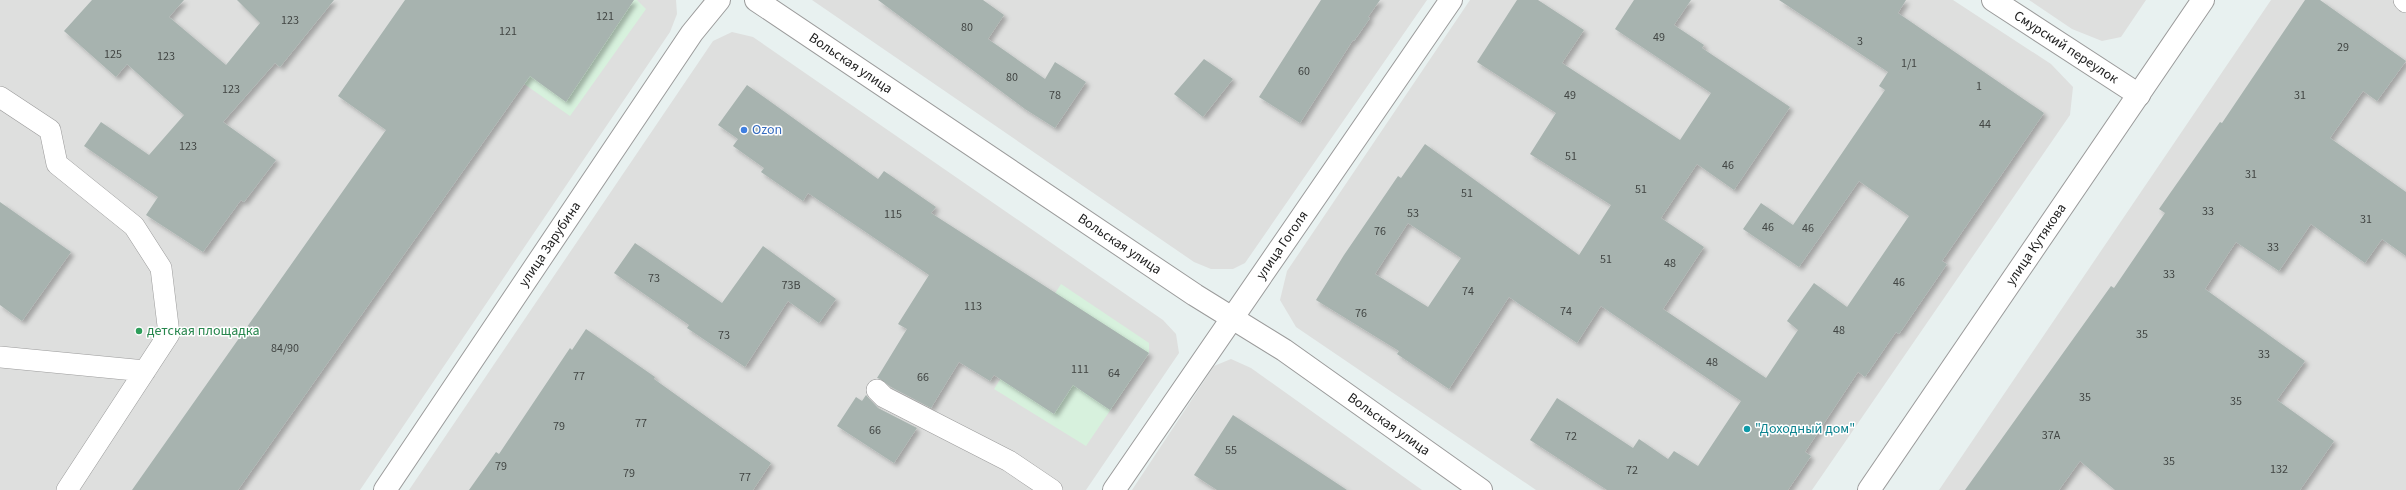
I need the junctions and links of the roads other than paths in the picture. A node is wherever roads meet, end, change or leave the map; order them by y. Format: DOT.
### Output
graph roads {
  1 [pos="719,0"];
  2 [pos="756,0"];
  3 [pos="1451,0"];
  4 [pos="1993,0"];
  5 [pos="2203,0"];
  6 [pos="2404,0"];
  7 [pos="2406,2"];
  8 [pos="2139,95"];
  9 [pos="0,97"];
  10 [pos="1232,318"];
  11 [pos="0,357"];
  12 [pos="145,371"];
  13 [pos="876,390"];
  14 [pos="67,490"];
  15 [pos="384,490"];
  16 [pos="1052,490"];
  17 [pos="1114,490"];
  18 [pos="1481,490"];
  19 [pos="1869,490"];
  1 -- 15 [label="street, улица Зарубина"];
  2 -- 10 [label="street, Вольская улица"];
  3 -- 10 [label="street, улица Гоголя"];
  4 -- 8 [label="street, Смурский переулок"];
  5 -- 8 [label="street, улица Кутякова"];
  6 -- 7 [label="lane"];
  8 -- 19 [label="street, улица Кутякова"];
  9 -- 12 [label="lane"];
  10 -- 17 [label="street, улица Гоголя"];
  10 -- 18 [label="street, Вольская улица"];
  11 -- 12 [label="lane"];
  12 -- 14 [label="lane"];
  13 -- 16 [label="lane"];
}
